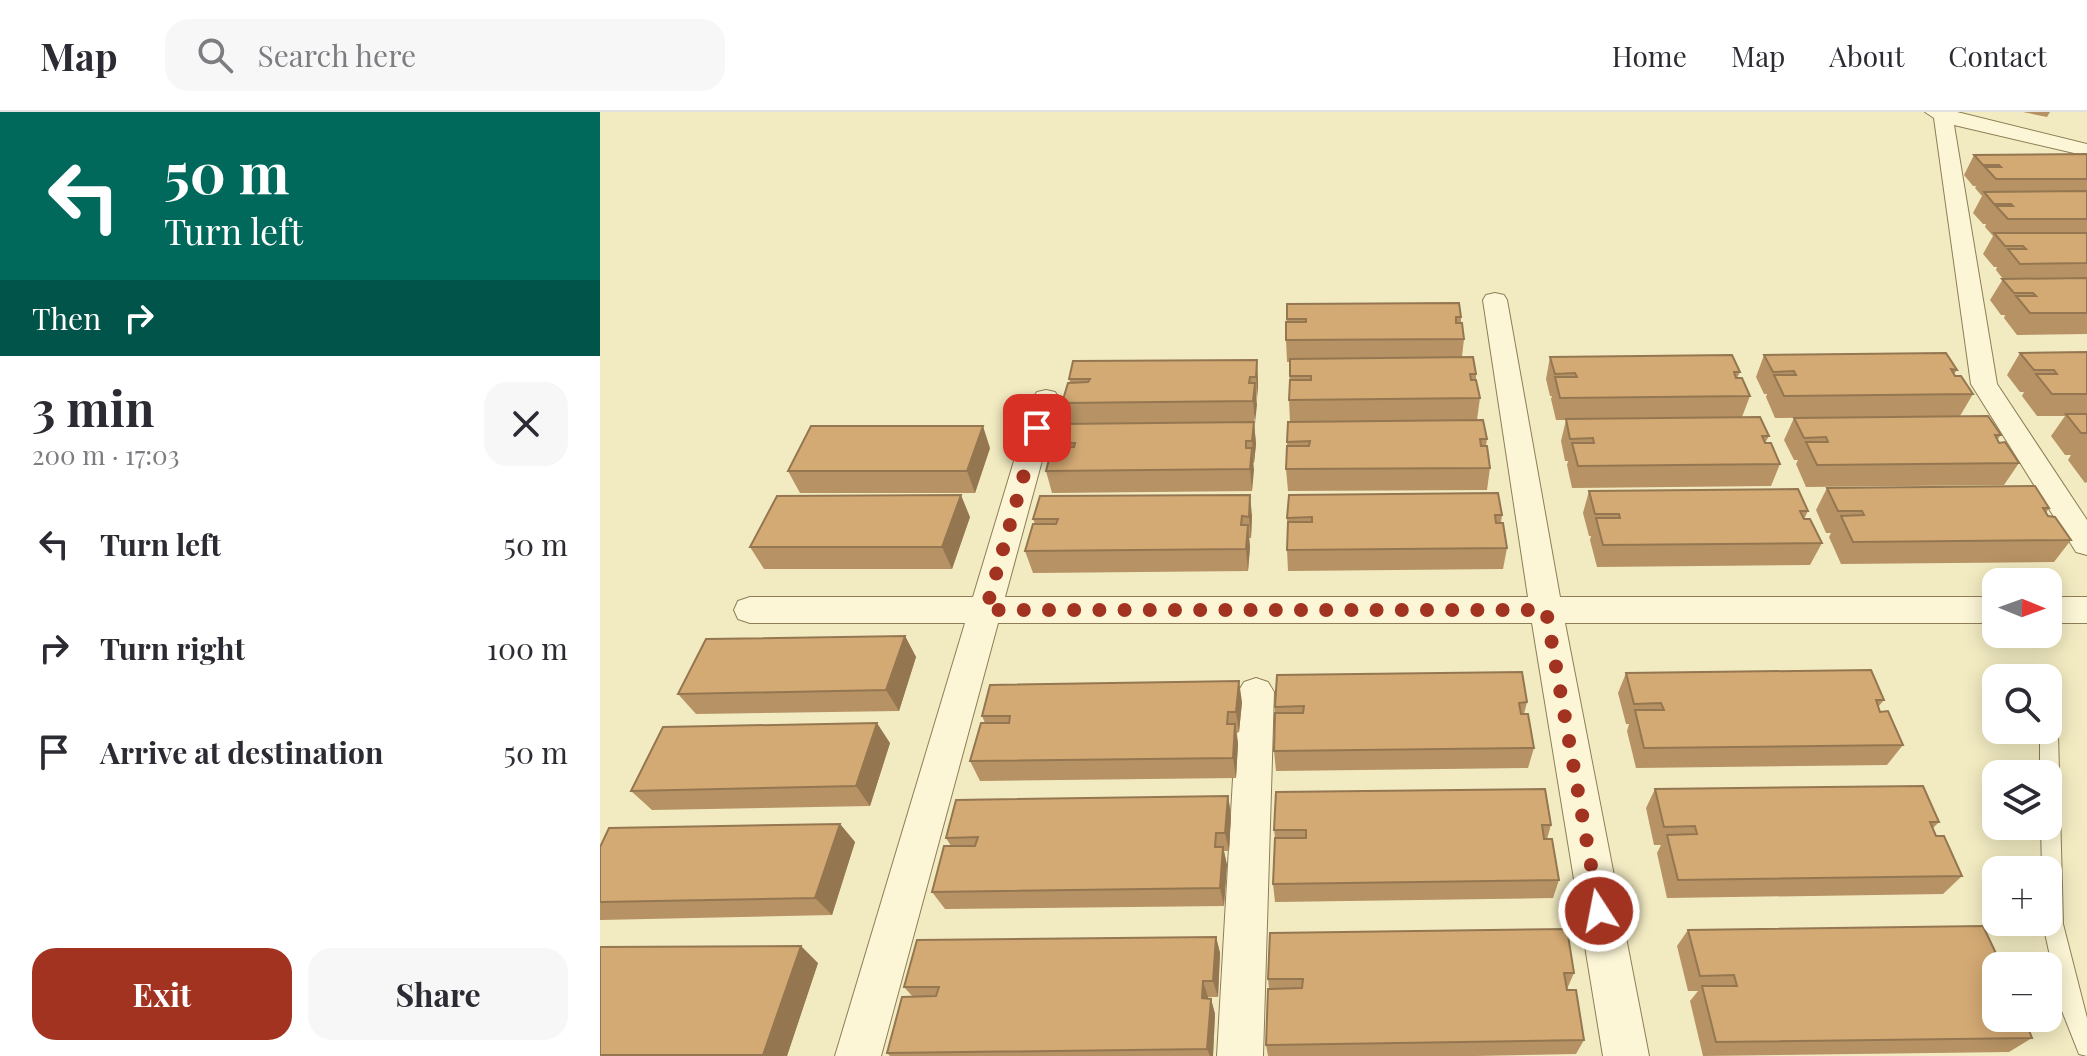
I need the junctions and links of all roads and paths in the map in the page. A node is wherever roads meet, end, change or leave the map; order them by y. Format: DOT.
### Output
graph roads {
  1 [pos="1939,113"];
  2 [pos="2087,150"];
  3 [pos="1495,300"];
  4 [pos="1046,398"];
  5 [pos="2087,544"];
  6 [pos="750,610"];
  7 [pos="986,610"];
  8 [pos="1546,610"];
  9 [pos="1982,610"];
  10 [pos="2062,610"];
  11 [pos="2087,610"];
  12 [pos="1256,692"];
  13 [pos="2049,744"];
  14 [pos="2087,1046"];
  15 [pos="858,1056"];
  16 [pos="1240,1056"];
  17 [pos="1626,1056"];
  1 -- 2 [label="street"];
  1 -- 5 [label="street"];
  3 -- 8 [label="street"];
  4 -- 7 [label="street"];
  6 -- 7 [label="street"];
  7 -- 8 [label="street"];
  7 -- 15 [label="street"];
  8 -- 9 [label="street"];
  8 -- 17 [label="street"];
  10 -- 11 [label="street"];
  12 -- 16 [label="street"];
  13 -- 14 [label="lane"];
}
